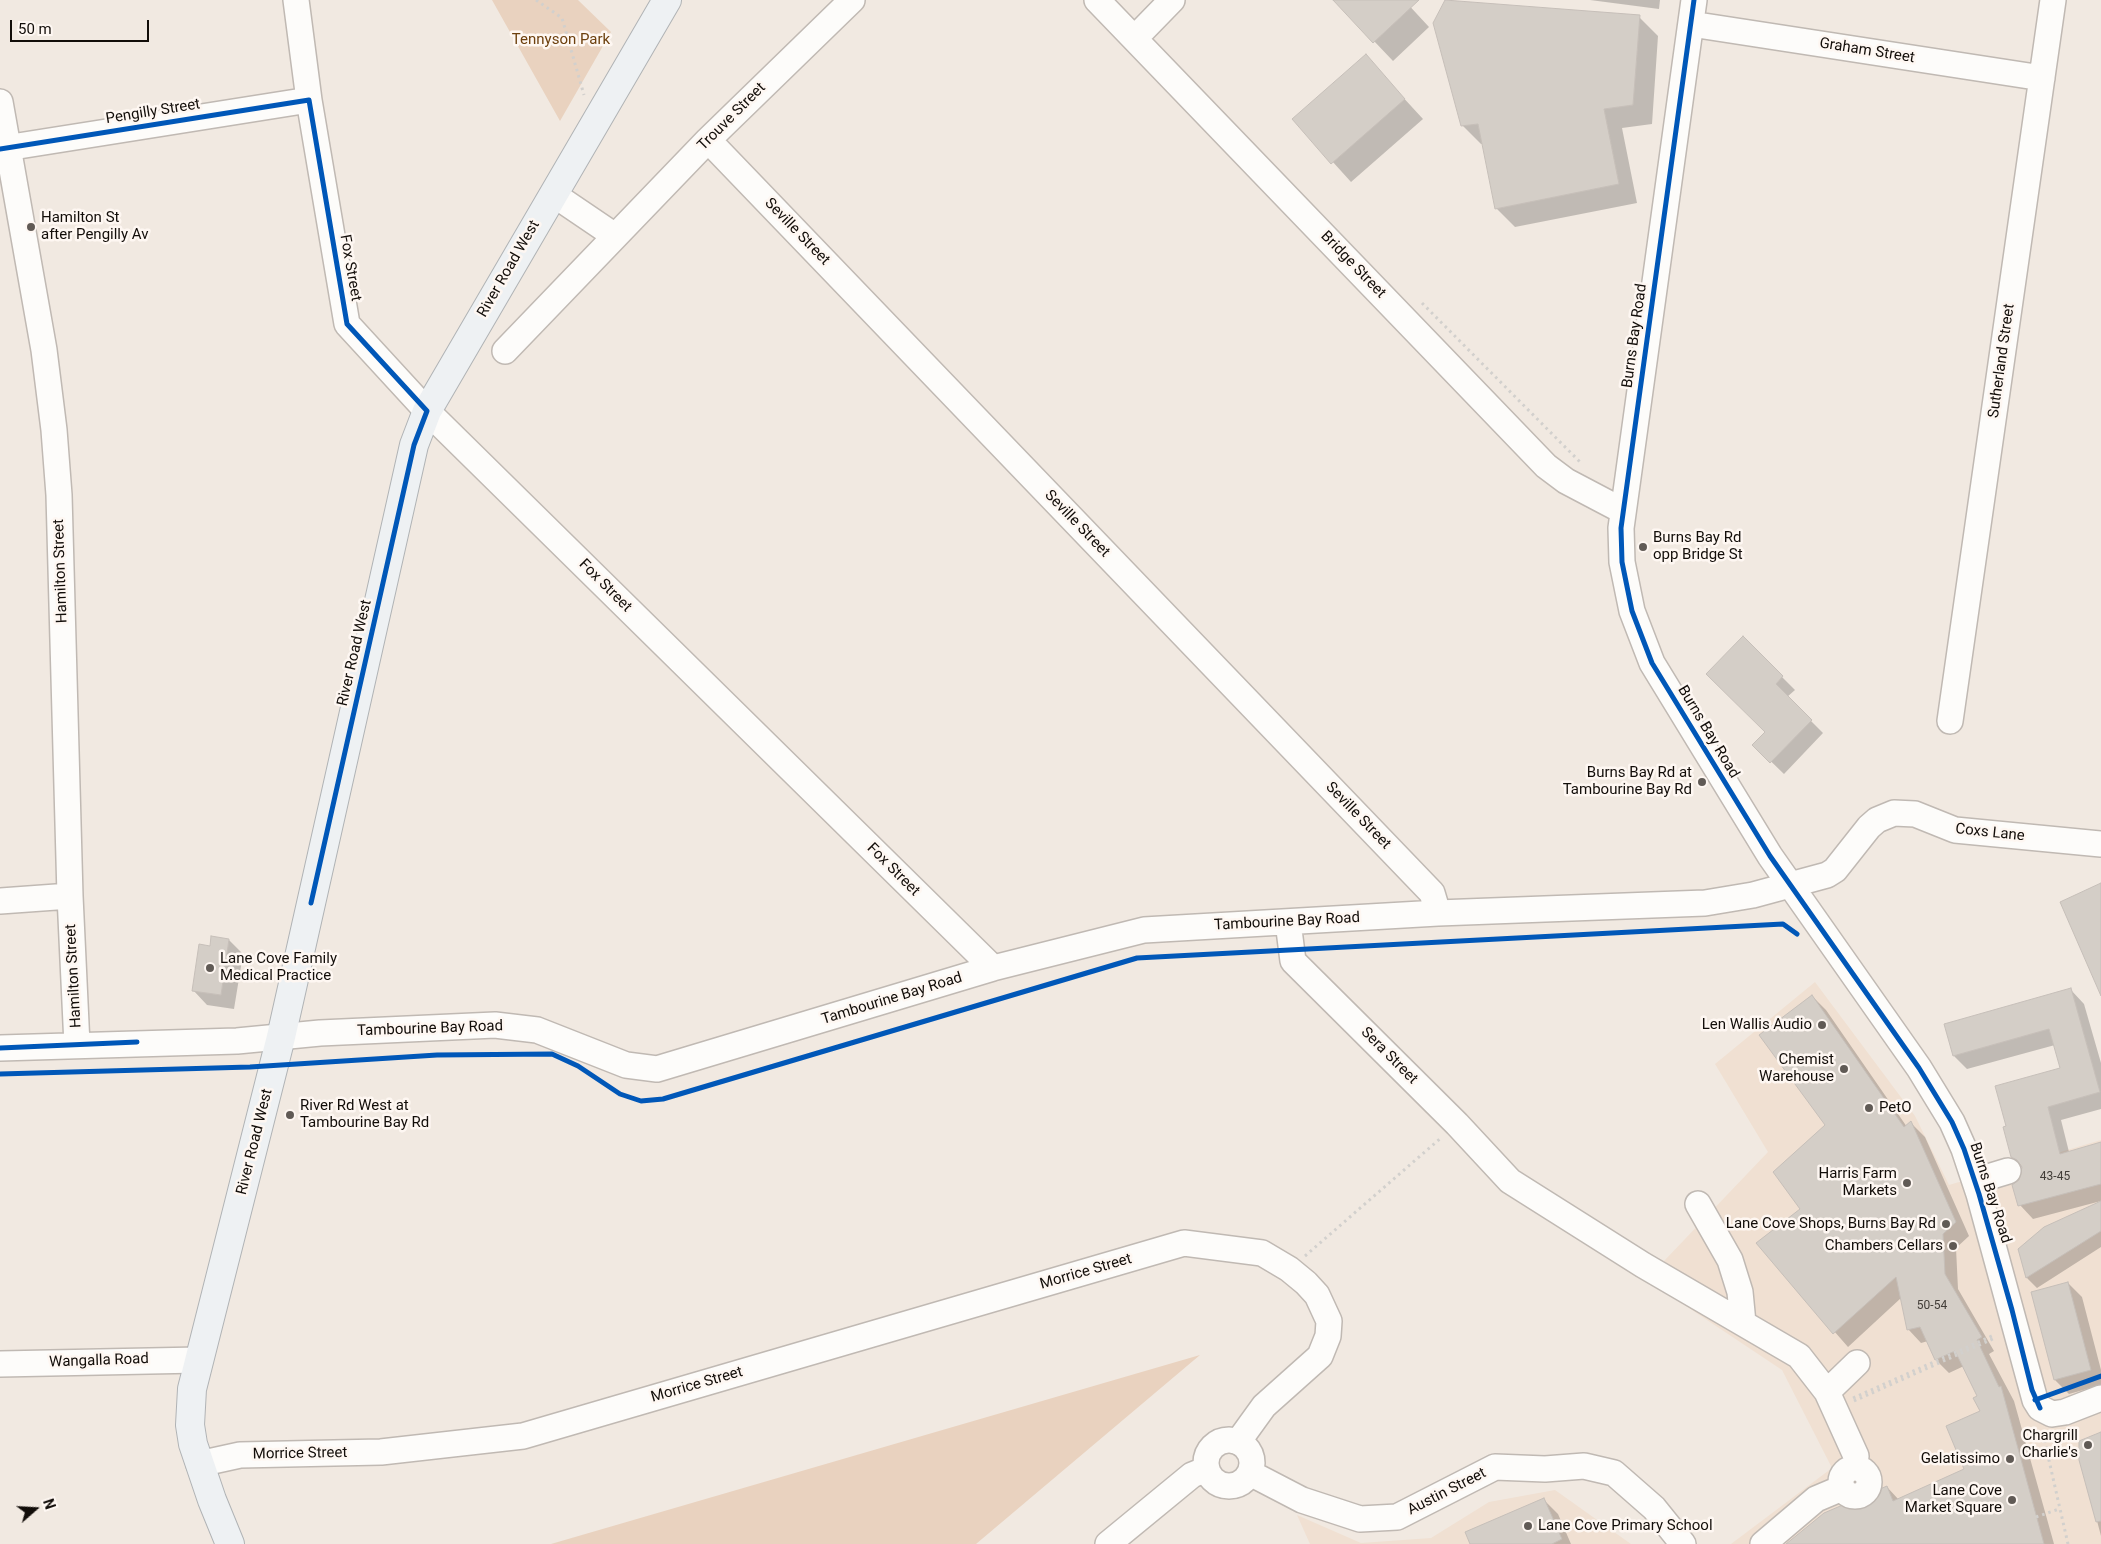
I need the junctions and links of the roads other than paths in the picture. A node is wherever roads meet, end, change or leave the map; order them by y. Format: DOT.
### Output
graph roads {
  1 [pos="296,0"];
  2 [pos="667,0"];
  3 [pos="852,0"];
  4 [pos="1097,0"];
  5 [pos="1172,0"];
  6 [pos="2053,0"];
  7 [pos="1692,12"];
  8 [pos="1135,38"];
  9 [pos="2042,78"];
  10 [pos="309,100"];
  11 [pos="0,102"];
  12 [pos="708,140"];
  13 [pos="4,149"];
  14 [pos="553,194"];
  15 [pos="615,236"];
  16 [pos="505,351"];
  17 [pos="427,411"];
  18 [pos="1623,510"];
  19 [pos="1950,721"];
  20 [pos="2101,844"];
  21 [pos="1791,887"];
  22 [pos="70,896"];
  23 [pos="0,900"];
  24 [pos="1438,913"];
  25 [pos="1288,922"];
  26 [pos="993,968"];
  27 [pos="281,1037"];
  28 [pos="77,1045"];
  29 [pos="0,1048"];
  30 [pos="2008,1171"];
  31 [pos="1975,1181"];
  32 [pos="1698,1204"];
  33 [pos="1743,1323"];
  34 [pos="199,1360"];
  35 [pos="1857,1363"];
  36 [pos="0,1364"];
  37 [pos="2101,1398"];
  38 [pos="1832,1403"];
  39 [pos="1238,1442"];
  40 [pos="199,1464"];
  41 [pos="1207,1468"];
  42 [pos="1250,1473"];
  43 [pos="230,1544"];
  44 [pos="1108,1544"];
  45 [pos="1683,1544"];
  46 [pos="1763,1544"];
  1 -- 10 [label="street, Fox Street"];
  2 -- 14 [label="main road, River Road West"];
  3 -- 12 [label="street, Trouve Street"];
  4 -- 8 [label="street, Bridge Street"];
  5 -- 8 [label="street"];
  6 -- 9 [label="street, Sutherland Street"];
  7 -- 9 [label="street, Graham Street"];
  7 -- 18 [label="street, Burns Bay Road"];
  8 -- 18 [label="street, Bridge Street"];
  9 -- 19 [label="street, Sutherland Street"];
  10 -- 13 [label="street, Pengilly Street"];
  10 -- 17 [label="street, Fox Street"];
  11 -- 13 [label="street, Hamilton Street"];
  12 -- 15 [label="street, Trouve Street"];
  12 -- 24 [label="street, Seville Street"];
  13 -- 22 [label="street, Hamilton Street"];
  14 -- 15 [label="street"];
  14 -- 17 [label="main road, River Road West"];
  15 -- 16 [label="street, Trouve Street"];
  17 -- 26 [label="street, Fox Street"];
  17 -- 27 [label="main road, River Road West"];
  18 -- 21 [label="street, Burns Bay Road"];
  20 -- 21 [label="street, Coxs Lane"];
  21 -- 24 [label="street, Tambourine Bay Road"];
  21 -- 31 [label="street, Burns Bay Road"];
  22 -- 23 [label="street"];
  22 -- 28 [label="street, Hamilton Street"];
  24 -- 25 [label="street, Tambourine Bay Road"];
  25 -- 26 [label="street, Tambourine Bay Road"];
  25 -- 33 [label="street, Sera Street"];
  26 -- 27 [label="street, Tambourine Bay Road"];
  27 -- 28 [label="street, Tambourine Bay Road"];
  27 -- 34 [label="main road, River Road West"];
  28 -- 29 [label="street, Tambourine Bay Road"];
  30 -- 31 [label="street"];
  31 -- 37 [label="street, Burns Bay Road"];
  32 -- 33 [label="street"];
  33 -- 38 [label="street, Sera Street"];
  34 -- 36 [label="street, Wangalla Road"];
  34 -- 40 [label="main road, River Road West"];
  35 -- 38 [label="street"];
  38 -- 46 [label="street, Sera Street"];
  39 -- 40 [label="street, Morrice Street"];
  39 -- 41 [label="street"];
  39 -- 42 [label="street"];
  40 -- 43 [label="main road, River Road West"];
  41 -- 42 [label="street"];
  41 -- 44 [label="street"];
  42 -- 45 [label="street, Austin Street"];
}
